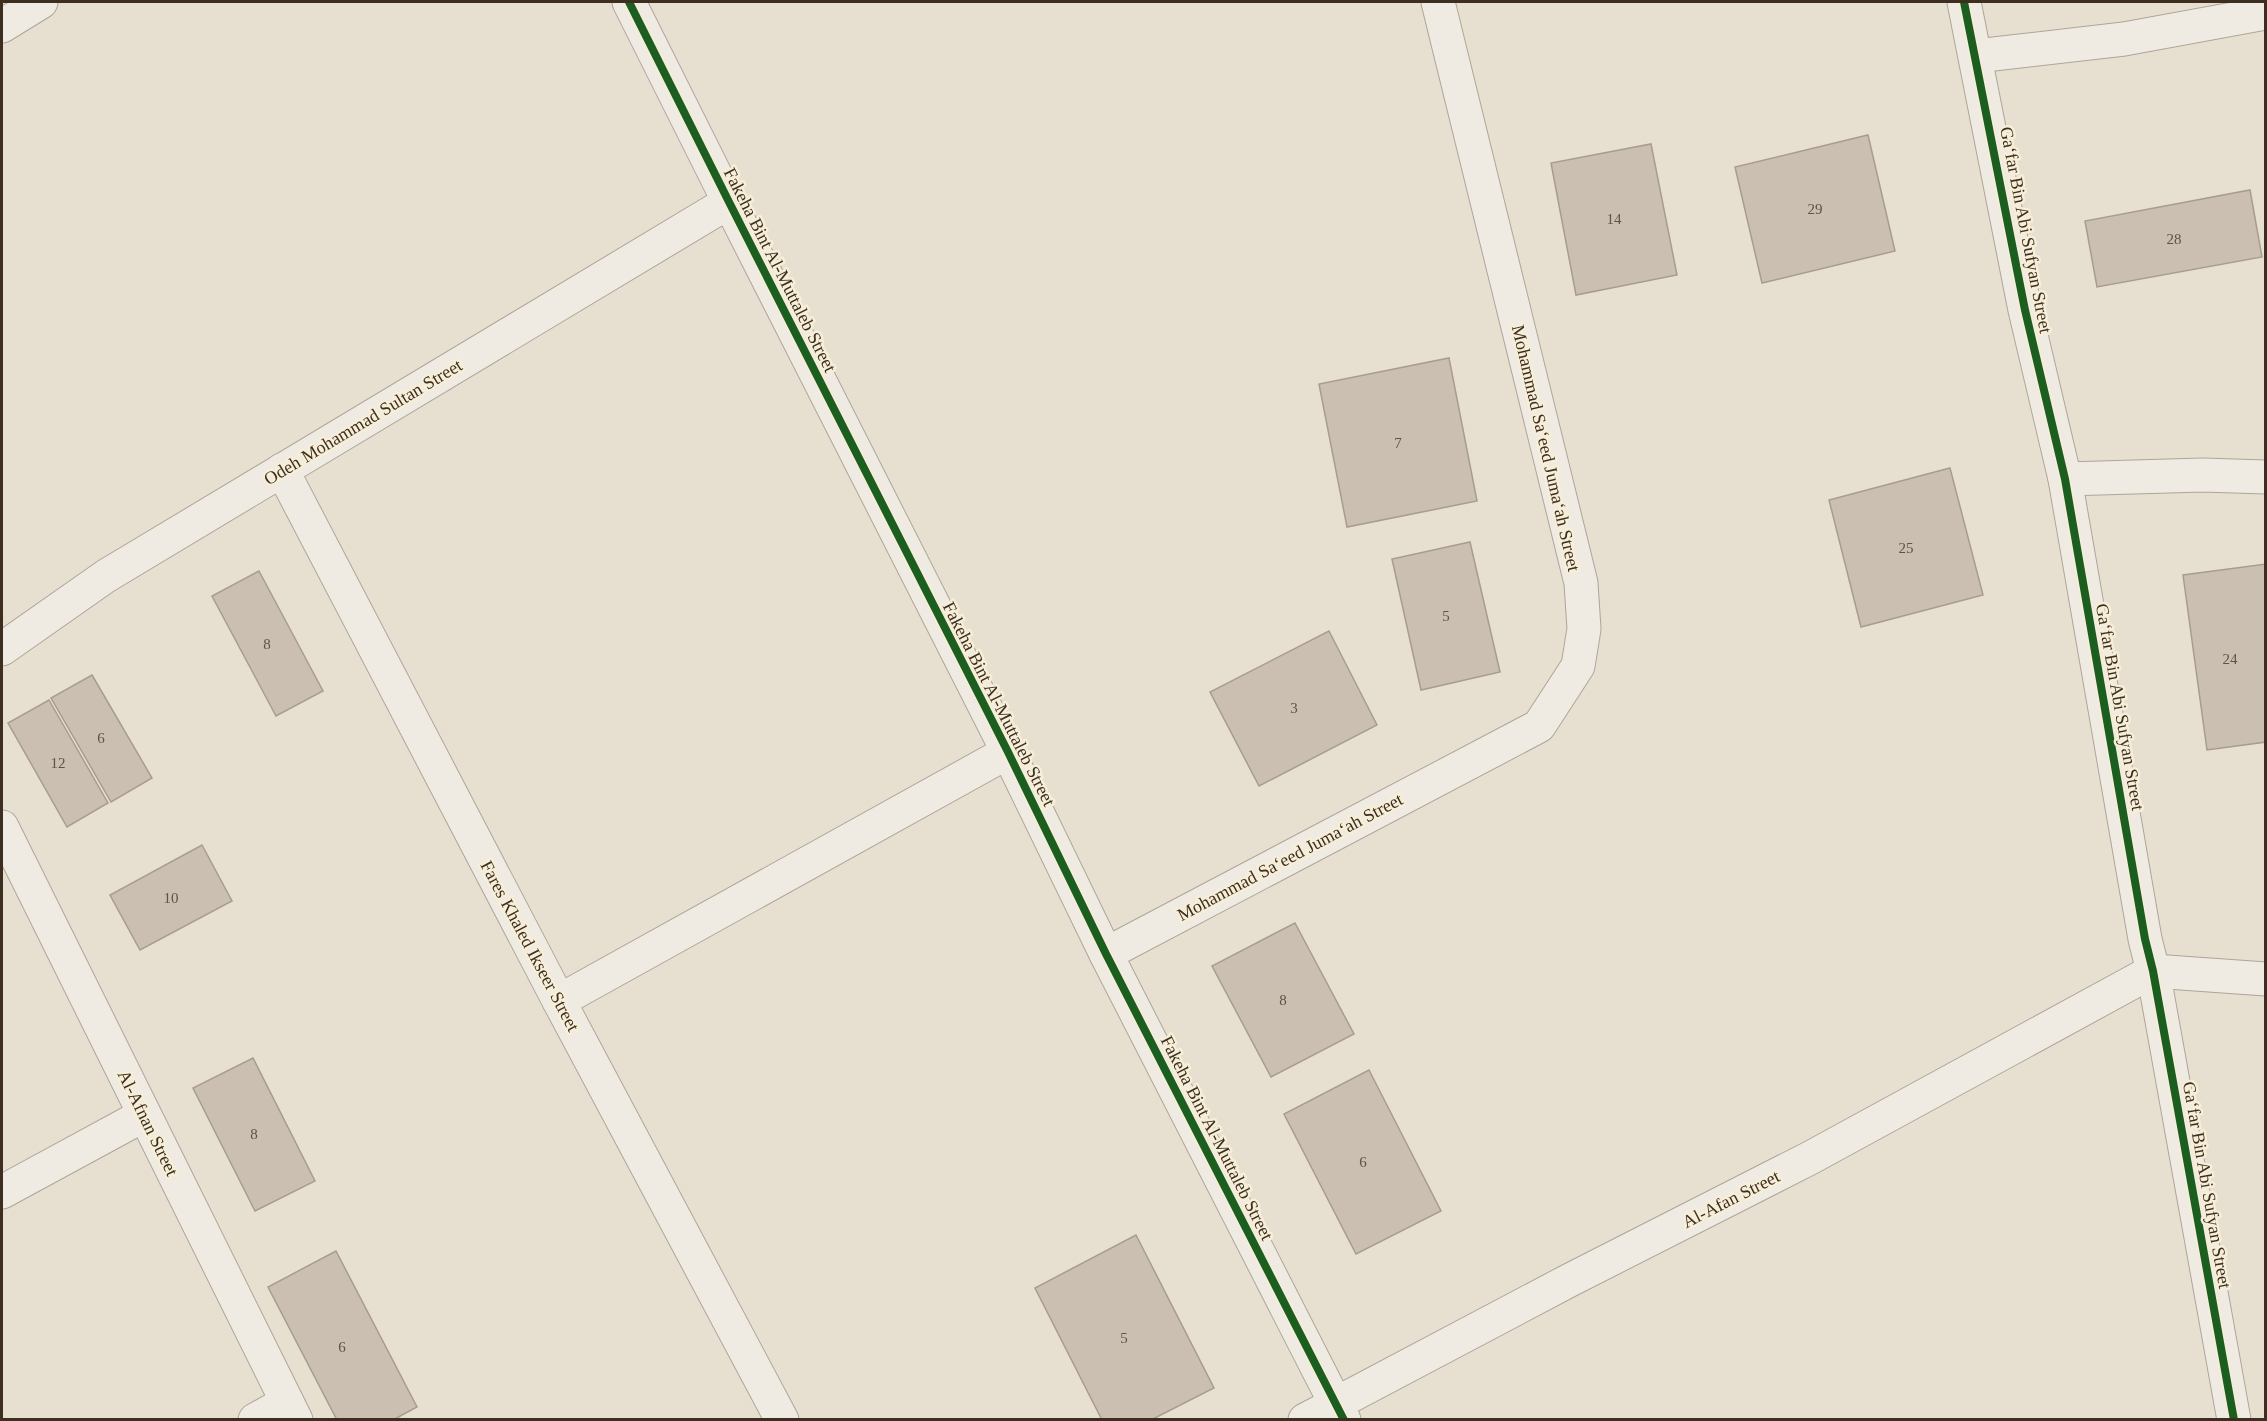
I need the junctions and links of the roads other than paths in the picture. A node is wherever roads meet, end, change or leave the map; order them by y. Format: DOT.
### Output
graph roads {
  1 [pos="41,2"];
  2 [pos="629,2"];
  3 [pos="1438,2"];
  4 [pos="1964,2"];
  5 [pos="2265,13"];
  6 [pos="2,26"];
  7 [pos="1976,56"];
  8 [pos="729,202"];
  9 [pos="282,470"];
  10 [pos="2265,477"];
  11 [pos="2065,479"];
  12 [pos="2,650"];
  13 [pos="1008,752"];
  14 [pos="2,827"];
  15 [pos="1106,954"];
  16 [pos="2153,971"];
  17 [pos="2265,979"];
  18 [pos="559,1001"];
  19 [pos="144,1115"];
  20 [pos="2,1192"];
  21 [pos="291,1411"];
  22 [pos="1340,1411"];
  23 [pos="255,1419"];
  24 [pos="782,1419"];
  25 [pos="1305,1419"];
  26 [pos="2234,1419"];
  1 -- 6 [label="street"];
  2 -- 8 [label="street, Fakeha Bint Al-Muttaleb Street"];
  3 -- 15 [label="street, Mohammad Sa‘eed Juma‘ah Street"];
  4 -- 7 [label="street, Ga‘far Bin Abi Sufyan Street"];
  5 -- 7 [label="street"];
  7 -- 11 [label="street, Ga‘far Bin Abi Sufyan Street"];
  8 -- 9 [label="street, Odeh Mohammad Sultan Street"];
  8 -- 13 [label="street, Fakeha Bint Al-Muttaleb Street"];
  9 -- 12 [label="street, Odeh Mohammad Sultan Street"];
  9 -- 18 [label="street, Fares Khaled Ikseer Street"];
  10 -- 11 [label="street"];
  11 -- 16 [label="street, Ga‘far Bin Abi Sufyan Street"];
  13 -- 15 [label="street, Fakeha Bint Al-Muttaleb Street"];
  13 -- 18 [label="street"];
  14 -- 19 [label="street, Al-Afnan Street"];
  15 -- 22 [label="street, Fakeha Bint Al-Muttaleb Street"];
  16 -- 17 [label="street"];
  16 -- 22 [label="street, Al-Afan Street"];
  16 -- 26 [label="street, Ga‘far Bin Abi Sufyan Street"];
  18 -- 24 [label="street, Fares Khaled Ikseer Street"];
  19 -- 20 [label="street"];
  19 -- 21 [label="street, Al-Afnan Street"];
  21 -- 23 [label="street"];
  22 -- 25 [label="street, Al-Afan Street"];
}
